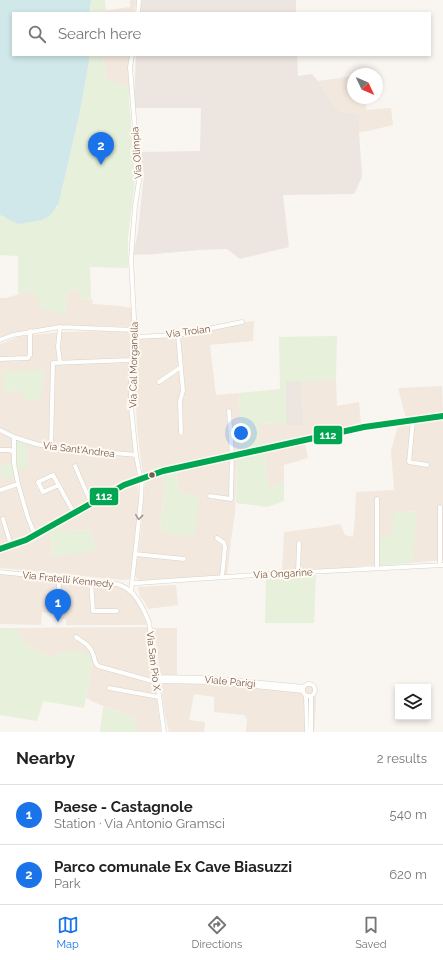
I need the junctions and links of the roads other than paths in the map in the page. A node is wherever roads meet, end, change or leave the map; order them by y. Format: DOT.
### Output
graph roads {
  1 [pos="139,0"];
  2 [pos="138,12"];
  3 [pos="132,56"];
  4 [pos="131,276"];
  5 [pos="242,322"];
  6 [pos="60,327"];
  7 [pos="135,330"];
  8 [pos="30,331"];
  9 [pos="178,335"];
  10 [pos="135,337"];
  11 [pos="0,340"];
  12 [pos="0,359"];
  13 [pos="131,360"];
  14 [pos="60,362"];
  15 [pos="181,367"];
  16 [pos="159,382"];
  17 [pos="229,411"];
  18 [pos="443,416"];
  19 [pos="413,420"];
  20 [pos="0,430"];
  21 [pos="181,433"];
  22 [pos="14,436"];
  23 [pos="51,448"];
  24 [pos="0,450"];
  25 [pos="13,452"];
  26 [pos="136,455"];
  27 [pos="232,456"];
  28 [pos="427,465"];
  29 [pos="76,466"];
  30 [pos="142,478"];
  31 [pos="18,484"];
  32 [pos="58,485"];
  33 [pos="0,490"];
  34 [pos="210,496"];
  35 [pos="377,500"];
  36 [pos="91,503"];
  37 [pos="440,507"];
  38 [pos="74,514"];
  39 [pos="3,519"];
  40 [pos="35,535"];
  41 [pos="217,538"];
  42 [pos="299,543"];
  43 [pos="11,545"];
  44 [pos="0,549"];
  45 [pos="135,554"];
  46 [pos="184,559"];
  47 [pos="441,565"];
  48 [pos="377,568"];
  49 [pos="0,572"];
  50 [pos="298,572"];
  51 [pos="222,577"];
  52 [pos="59,578"];
  53 [pos="91,581"];
  54 [pos="132,583"];
  55 [pos="132,592"];
  56 [pos="116,611"];
  57 [pos="58,616"];
  58 [pos="76,637"];
  59 [pos="156,679"];
  60 [pos="109,688"];
  61 [pos="306,692"];
  62 [pos="159,696"];
  63 [pos="164,732"];
  64 [pos="307,732"];
  65 [pos="310,732"];
  1 -- 2 [label="street"];
  3 -- 4 [label="street, Via Olimpia"];
  4 -- 7 [label="street, Via Cal Morganella"];
  5 -- 9 [label="street, Via Troian"];
  6 -- 7 [label="street"];
  6 -- 8 [label="street"];
  6 -- 14 [label="street"];
  7 -- 10 [label="street, Via Cal Morganella"];
  8 -- 11 [label="street"];
  8 -- 12 [label="street"];
  9 -- 10 [label="street, Via Troian"];
  9 -- 15 [label="street"];
  10 -- 13 [label="street, Via Cal Morganella"];
  13 -- 14 [label="street"];
  13 -- 26 [label="street, Via Cal Morganella"];
  14 -- 23 [label="street"];
  15 -- 16 [label="street"];
  15 -- 21 [label="street"];
  17 -- 27 [label="street"];
  18 -- 19 [label="main road"];
  19 -- 27 [label="main road"];
  19 -- 28 [label="street"];
  20 -- 22 [label="street, Via Sant'Andrea"];
  22 -- 23 [label="street, Via Sant'Andrea"];
  22 -- 25 [label="street"];
  23 -- 26 [label="street, Via Sant'Andrea"];
  24 -- 25 [label="street"];
  25 -- 31 [label="street"];
  26 -- 30 [label="street, Via Cal Morganella"];
  27 -- 30 [label="main road"];
  27 -- 34 [label="street"];
  29 -- 36 [label="street"];
  30 -- 36 [label="main road"];
  30 -- 45 [label="street, one-way"];
  31 -- 33 [label="street"];
  31 -- 40 [label="street"];
  32 -- 32 [label="street"];
  32 -- 38 [label="street"];
  35 -- 48 [label="street"];
  36 -- 38 [label="main road"];
  37 -- 47 [label="street"];
  38 -- 40 [label="main road"];
  39 -- 43 [label="street"];
  40 -- 43 [label="main road"];
  41 -- 51 [label="street"];
  42 -- 50 [label="street"];
  43 -- 44 [label="main road"];
  45 -- 46 [label="street"];
  45 -- 54 [label="street"];
  47 -- 48 [label="street, Via Ongarine"];
  48 -- 50 [label="street, Via Ongarine"];
  49 -- 52 [label="street, Via Fratelli Kennedy"];
  50 -- 51 [label="street, Via Ongarine"];
  51 -- 54 [label="street, Via Ongarine"];
  52 -- 53 [label="street, Via Fratelli Kennedy"];
  52 -- 57 [label="street"];
  53 -- 55 [label="street, Via Fratelli Kennedy"];
  53 -- 56 [label="street"];
  54 -- 55 [label="street"];
  55 -- 59 [label="street, Via San Pio X"];
  58 -- 59 [label="street, Viale Parigi"];
  59 -- 61 [label="street, Viale Parigi"];
  59 -- 62 [label="street, Via San Pio X"];
  60 -- 62 [label="street"];
  61 -- 64 [label="street"];
  61 -- 65 [label="street"];
  62 -- 63 [label="street, Via San Pio X"];
}
